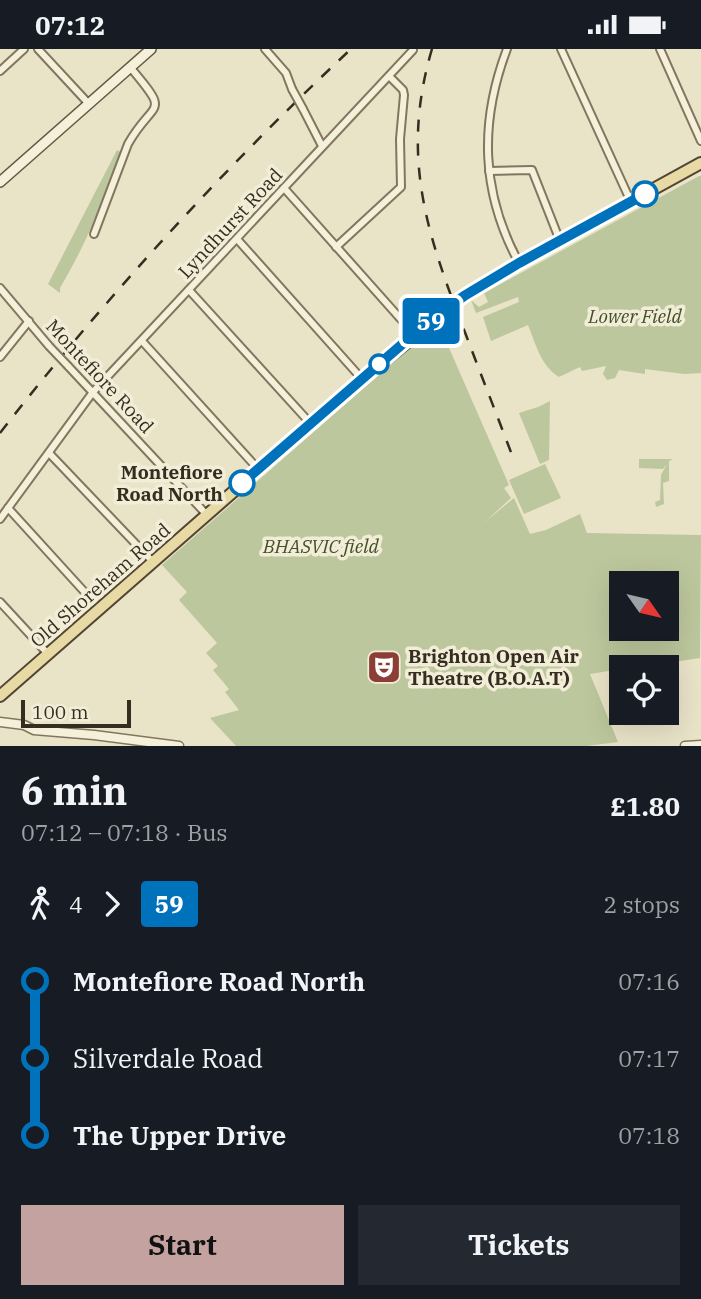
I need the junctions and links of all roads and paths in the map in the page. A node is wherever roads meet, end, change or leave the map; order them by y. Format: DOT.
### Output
graph roads {
  1 [pos="24,49"];
  2 [pos="38,49"];
  3 [pos="151,49"];
  4 [pos="265,49"];
  5 [pos="508,49"];
  6 [pos="561,49"];
  7 [pos="660,49"];
  8 [pos="413,50"];
  9 [pos="130,67"];
  10 [pos="0,71"];
  11 [pos="390,77"];
  12 [pos="89,104"];
  13 [pos="701,141"];
  14 [pos="322,146"];
  15 [pos="701,163"];
  16 [pos="489,171"];
  17 [pos="0,182"];
  18 [pos="284,188"];
  19 [pos="631,202"];
  20 [pos="94,234"];
  21 [pos="237,239"];
  22 [pos="560,241"];
  23 [pos="337,247"];
  24 [pos="519,263"];
  25 [pos="0,288"];
  26 [pos="189,290"];
  27 [pos="29,321"];
  28 [pos="414,334"];
  29 [pos="142,341"];
  30 [pos="0,357"];
  31 [pos="362,379"];
  32 [pos="93,392"];
  33 [pos="311,424"];
  34 [pos="49,453"];
  35 [pos="258,469"];
  36 [pos="8,508"];
  37 [pos="206,515"];
  38 [pos="0,519"];
  39 [pos="153,562"];
  40 [pos="90,598"];
  41 [pos="0,602"];
  42 [pos="48,654"];
  43 [pos="0,696"];
  44 [pos="0,722"];
  45 [pos="701,745"];
  46 [pos="179,746"];
  47 [pos="685,746"];
  1 -- 10 [label="street"];
  2 -- 12 [label="street"];
  3 -- 9 [label="main road"];
  4 -- 14 [label="street, bridge"];
  5 -- 16 [label="street"];
  6 -- 19 [label="street"];
  7 -- 13 [label="street"];
  8 -- 11 [label="street, Lyndhurst Road"];
  9 -- 12 [label="main road"];
  9 -- 20 [label="street"];
  11 -- 14 [label="street, Lyndhurst Road"];
  11 -- 23 [label="street"];
  12 -- 17 [label="main road"];
  14 -- 18 [label="street, Lyndhurst Road"];
  15 -- 19 [label="main road, Old Shoreham Road"];
  16 -- 22 [label="street"];
  16 -- 24 [label="street"];
  18 -- 21 [label="street, Lyndhurst Road"];
  18 -- 23 [label="street"];
  19 -- 22 [label="main road, Old Shoreham Road"];
  21 -- 26 [label="street, Lyndhurst Road"];
  21 -- 31 [label="street"];
  22 -- 24 [label="main road, Old Shoreham Road"];
  23 -- 28 [label="street"];
  24 -- 28 [label="main road, Old Shoreham Road, bridge"];
  25 -- 27 [label="street, Montefiore Road"];
  26 -- 29 [label="street, Lyndhurst Road"];
  26 -- 33 [label="street"];
  27 -- 30 [label="street"];
  27 -- 32 [label="street, Montefiore Road, bridge"];
  28 -- 31 [label="main road, Old Shoreham Road"];
  29 -- 32 [label="street, Lyndhurst Road"];
  29 -- 35 [label="street"];
  31 -- 33 [label="main road, Old Shoreham Road"];
  32 -- 34 [label="street, Lyndhurst Road"];
  32 -- 37 [label="street, Montefiore Road"];
  33 -- 35 [label="main road, Old Shoreham Road"];
  34 -- 36 [label="street, Lyndhurst Road"];
  34 -- 39 [label="street"];
  35 -- 37 [label="main road, Old Shoreham Road"];
  36 -- 38 [label="street, Lyndhurst Road"];
  36 -- 40 [label="street"];
  37 -- 39 [label="main road, Old Shoreham Road"];
  39 -- 42 [label="main road, Old Shoreham Road"];
  41 -- 42 [label="street"];
  42 -- 43 [label="main road, Old Shoreham Road"];
  44 -- 46 [label="street"];
  45 -- 47 [label="street"];
}
